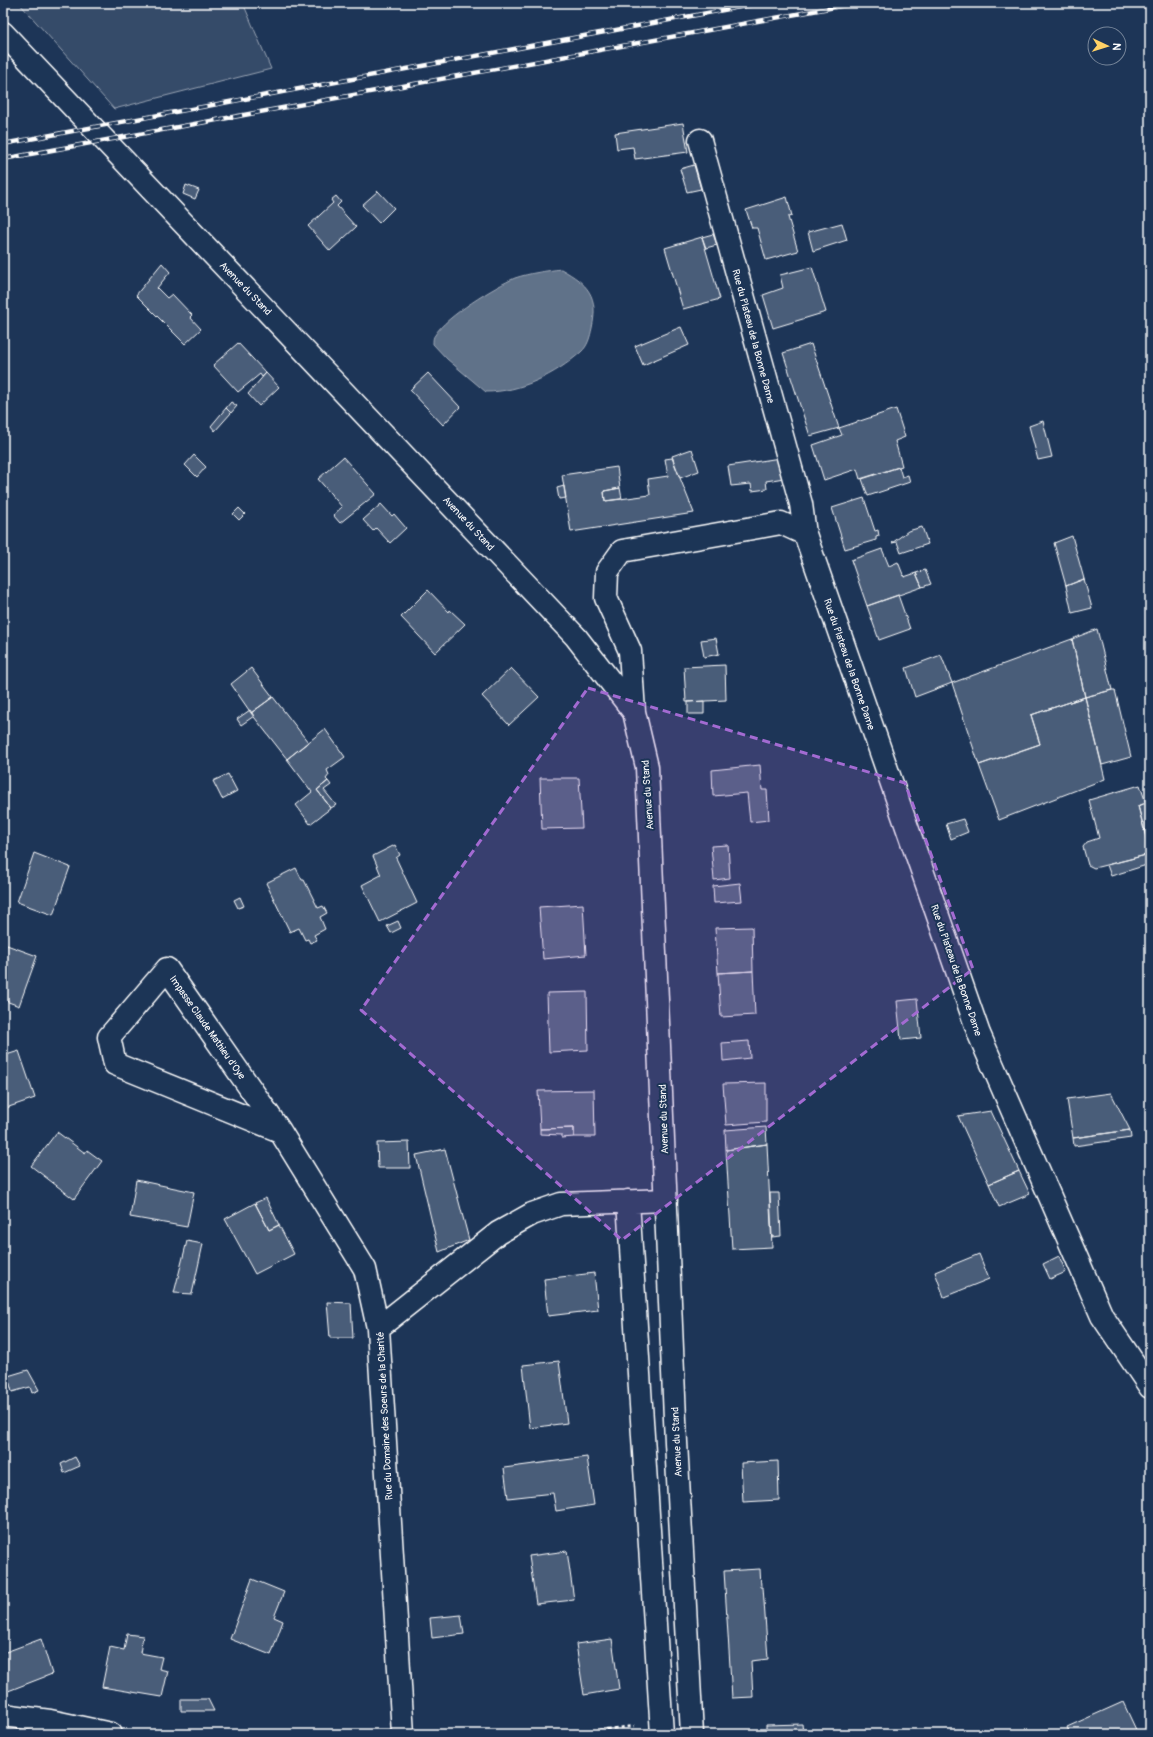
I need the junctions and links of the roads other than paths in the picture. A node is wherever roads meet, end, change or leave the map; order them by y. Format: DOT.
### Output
graph roads {
  1 [pos="8,44"];
  2 [pos="700,140"];
  3 [pos="805,534"];
  4 [pos="634,712"];
  5 [pos="280,1131"];
  6 [pos="666,1200"];
  7 [pos="628,1201"];
  8 [pos="378,1328"];
  9 [pos="1150,1387"];
  10 [pos="3,1715"];
  11 [pos="661,1729"];
  12 [pos="111,1734"];
  13 [pos="403,1734"];
  14 [pos="692,1734"];
  1 -- 4 [label="street, Avenue du Stand"];
  2 -- 3 [label="street, Rue du Plateau de la Bonne Dame"];
  3 -- 4 [label="street"];
  3 -- 9 [label="street, Rue du Plateau de la Bonne Dame"];
  4 -- 6 [label="street, Avenue du Stand"];
  5 -- 5 [label="street, Impasse Claude Mathieu d'Oye"];
  5 -- 8 [label="street, Impasse Claude Mathieu d'Oye"];
  6 -- 7 [label="street, Rue du Domaine des Soeurs de la Charité"];
  6 -- 14 [label="street, Avenue du Stand"];
  7 -- 8 [label="street, Rue du Domaine des Soeurs de la Charité"];
  7 -- 11 [label="street"];
  8 -- 13 [label="street, Rue du Domaine des Soeurs de la Charité"];
  10 -- 12 [label="street"];
}
